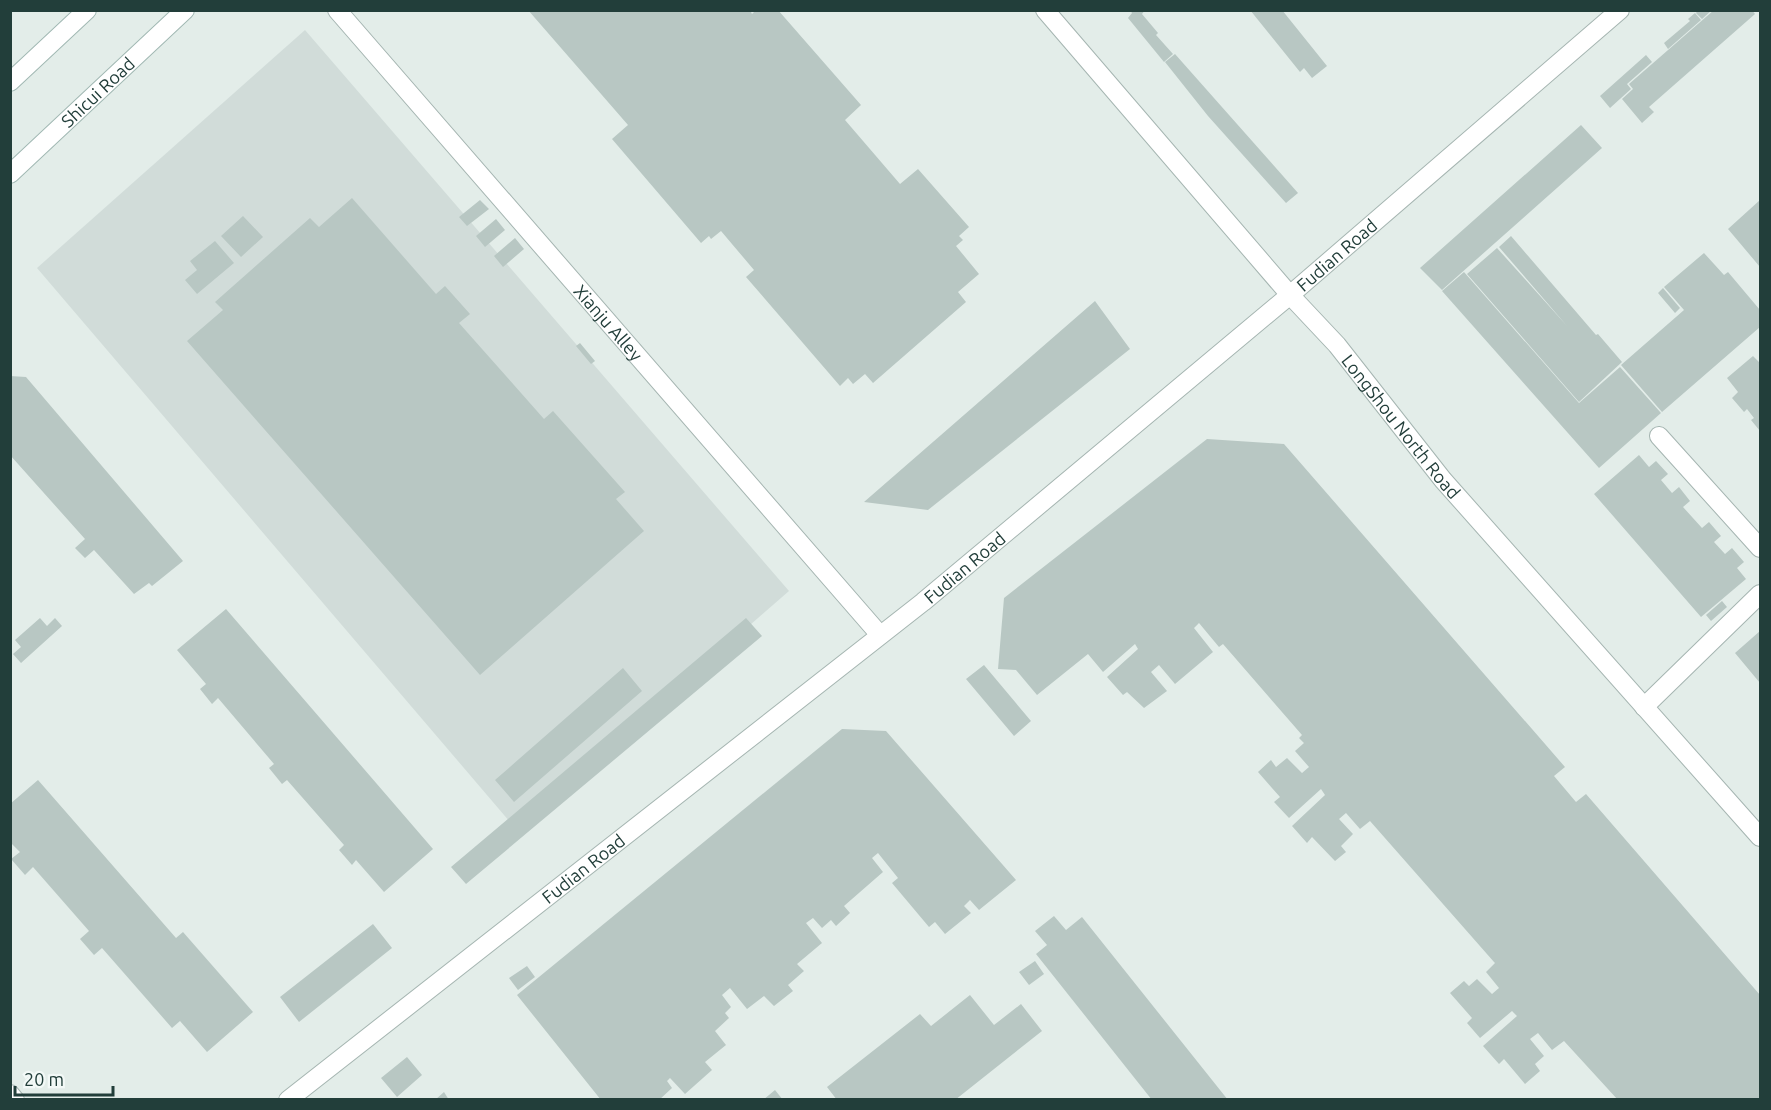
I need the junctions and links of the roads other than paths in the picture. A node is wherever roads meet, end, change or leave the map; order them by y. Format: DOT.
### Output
graph roads {
  1 [pos="87,10"];
  2 [pos="185,10"];
  3 [pos="337,10"];
  4 [pos="1045,10"];
  5 [pos="1620,10"];
  6 [pos="10,82"];
  7 [pos="10,174"];
  8 [pos="1290,295"];
  9 [pos="1659,436"];
  10 [pos="1761,548"];
  11 [pos="1761,594"];
  12 [pos="880,635"];
  13 [pos="1644,707"];
  14 [pos="1761,837"];
  15 [pos="10,1094"];
  16 [pos="15,1100"];
  17 [pos="288,1100"];
  1 -- 6 [label="street"];
  2 -- 7 [label="street, Shicui Road"];
  3 -- 12 [label="street, Xianju Alley"];
  4 -- 8 [label="street, LongShou North Road"];
  5 -- 8 [label="street, Fudian Road"];
  8 -- 12 [label="street, Fudian Road"];
  8 -- 13 [label="street, LongShou North Road"];
  9 -- 10 [label="street"];
  11 -- 13 [label="street"];
  12 -- 17 [label="street, Fudian Road"];
  13 -- 14 [label="street, LongShou North Road"];
  15 -- 16 [label="street"];
}
